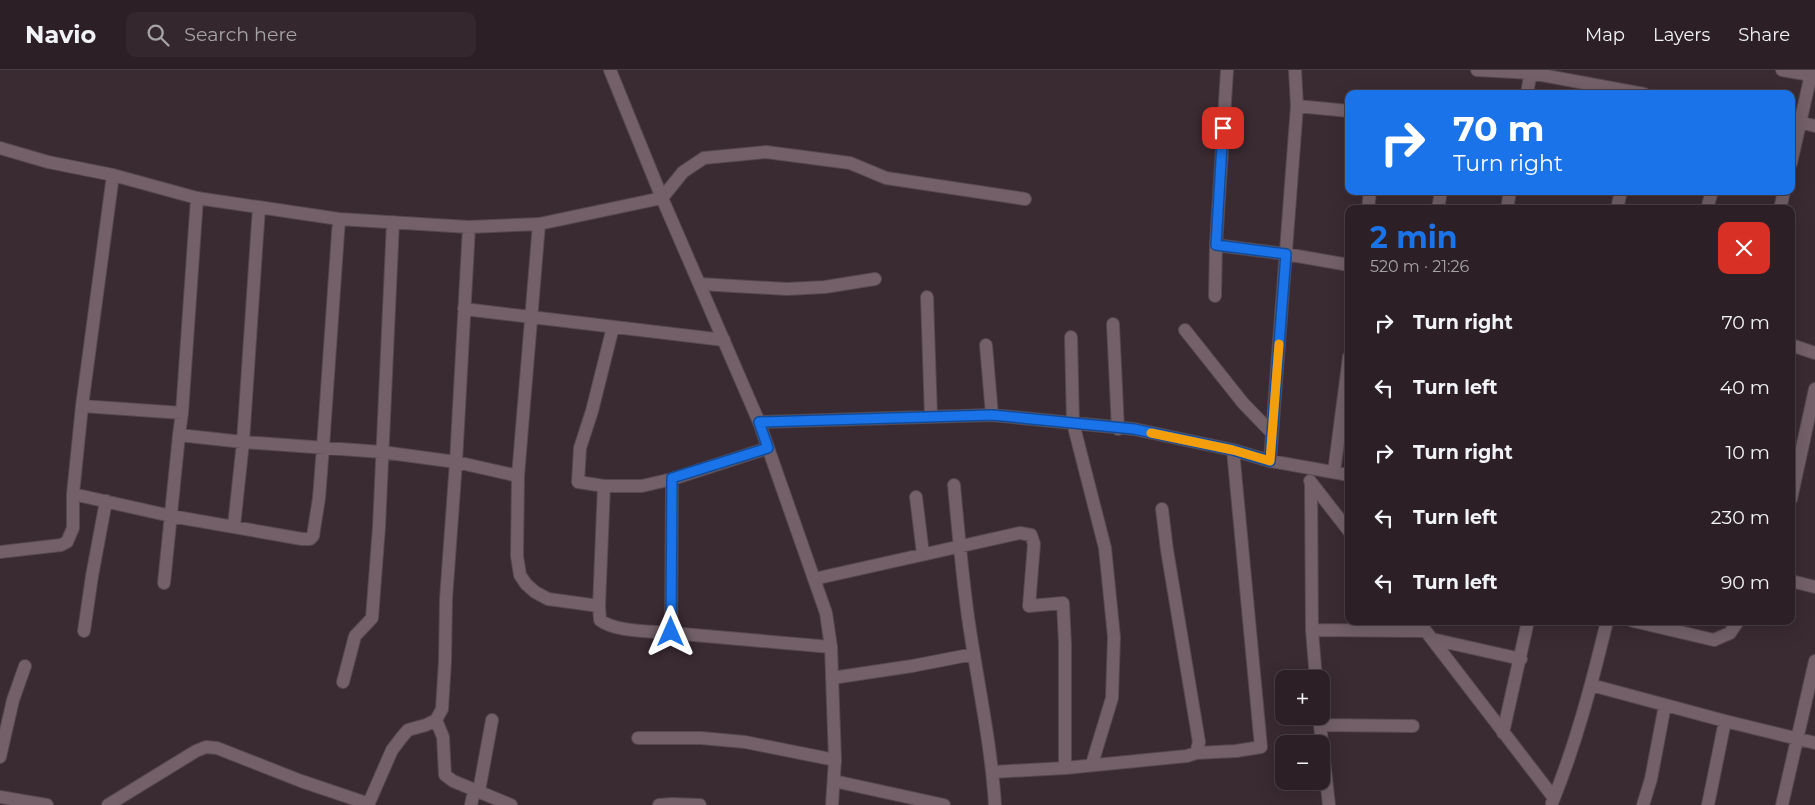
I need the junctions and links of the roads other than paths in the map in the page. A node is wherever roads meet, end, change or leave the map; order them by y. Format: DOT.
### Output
graph roads {
  1 [pos="610,70"];
  2 [pos="1227,70"];
  3 [pos="1295,70"];
  4 [pos="1477,70"];
  5 [pos="1782,70"];
  6 [pos="1531,72"];
  7 [pos="1811,72"];
  8 [pos="1528,90"];
  9 [pos="1623,90"];
  10 [pos="1297,106"];
  11 [pos="1345,111"];
  12 [pos="1796,121"];
  13 [pos="1815,126"];
  14 [pos="0,148"];
  15 [pos="113,175"];
  16 [pos="197,198"];
  17 [pos="662,198"];
  18 [pos="1025,199"];
  19 [pos="259,207"];
  20 [pos="339,219"];
  21 [pos="393,222"];
  22 [pos="539,224"];
  23 [pos="468,226"];
  24 [pos="1216,245"];
  25 [pos="1286,254"];
  26 [pos="1345,264"];
  27 [pos="875,279"];
  28 [pos="700,284"];
  29 [pos="926,296"];
  30 [pos="1215,296"];
  31 [pos="464,309"];
  32 [pos="531,317"];
  33 [pos="1113,324"];
  34 [pos="614,327"];
  35 [pos="1185,330"];
  36 [pos="1071,337"];
  37 [pos="724,340"];
  38 [pos="986,345"];
  39 [pos="1795,346"];
  40 [pos="1815,353"];
  41 [pos="1345,388"];
  42 [pos="1815,389"];
  43 [pos="82,406"];
  44 [pos="182,413"];
  45 [pos="992,415"];
  46 [pos="931,417"];
  47 [pos="759,422"];
  48 [pos="1073,423"];
  49 [pos="1118,429"];
  50 [pos="1272,434"];
  51 [pos="178,435"];
  52 [pos="243,442"];
  53 [pos="323,447"];
  54 [pos="768,448"];
  55 [pos="1233,450"];
  56 [pos="382,452"];
  57 [pos="1270,461"];
  58 [pos="456,462"];
  59 [pos="1304,467"];
  60 [pos="1334,472"];
  61 [pos="1345,474"];
  62 [pos="518,476"];
  63 [pos="672,478"];
  64 [pos="1795,481"];
  65 [pos="1311,484"];
  66 [pos="954,485"];
  67 [pos="604,486"];
  68 [pos="74,494"];
  69 [pos="916,497"];
  70 [pos="106,501"];
  71 [pos="1162,508"];
  72 [pos="171,516"];
  73 [pos="1345,525"];
  74 [pos="234,526"];
  75 [pos="959,546"];
  76 [pos="0,552"];
  77 [pos="923,554"];
  78 [pos="814,579"];
  79 [pos="164,582"];
  80 [pos="1795,583"];
  81 [pos="1815,587"];
  82 [pos="600,606"];
  83 [pos="1527,625"];
  84 [pos="1606,625"];
  85 [pos="1650,625"];
  86 [pos="1735,625"];
  87 [pos="1312,630"];
  88 [pos="1425,630"];
  89 [pos="84,631"];
  90 [pos="671,632"];
  91 [pos="831,647"];
  92 [pos="974,654"];
  93 [pos="1520,659"];
  94 [pos="1815,661"];
  95 [pos="25,666"];
  96 [pos="1315,670"];
  97 [pos="832,678"];
  98 [pos="343,682"];
  99 [pos="1591,685"];
  100 [pos="1665,705"];
  101 [pos="436,720"];
  102 [pos="492,720"];
  103 [pos="1725,721"];
  104 [pos="1330,722"];
  105 [pos="1320,725"];
  106 [pos="1413,726"];
  107 [pos="1503,733"];
  108 [pos="638,738"];
  109 [pos="1797,738"];
  110 [pos="1815,743"];
  111 [pos="1196,753"];
  112 [pos="0,757"];
  113 [pos="835,760"];
  114 [pos="1092,764"];
  115 [pos="1065,768"];
  116 [pos="993,772"];
  117 [pos="834,781"];
  118 [pos="476,790"];
  119 [pos="0,797"];
  120 [pos="1552,802"];
  121 [pos="369,804"];
  122 [pos="47,805"];
  123 [pos="108,805"];
  124 [pos="471,805"];
  125 [pos="511,805"];
  126 [pos="659,805"];
  127 [pos="700,805"];
  128 [pos="832,805"];
  129 [pos="944,805"];
  130 [pos="995,805"];
  131 [pos="1329,805"];
  132 [pos="1643,805"];
  133 [pos="1708,805"];
  134 [pos="1782,805"];
  1 -- 17 [label="street"];
  2 -- 24 [label="street"];
  3 -- 10 [label="street"];
  4 -- 6 [label="street"];
  5 -- 7 [label="street"];
  6 -- 8 [label="street"];
  6 -- 9 [label="street"];
  7 -- 12 [label="street"];
  10 -- 11 [label="street"];
  10 -- 25 [label="street"];
  12 -- 13 [label="street"];
  14 -- 15 [label="street"];
  15 -- 16 [label="street"];
  15 -- 43 [label="street"];
  16 -- 19 [label="street"];
  16 -- 44 [label="street"];
  17 -- 18 [label="street"];
  17 -- 22 [label="street"];
  17 -- 28 [label="street"];
  19 -- 20 [label="street"];
  19 -- 52 [label="street"];
  20 -- 21 [label="street"];
  20 -- 53 [label="street"];
  21 -- 23 [label="street"];
  21 -- 56 [label="street"];
  22 -- 23 [label="street"];
  22 -- 32 [label="street"];
  23 -- 31 [label="street"];
  24 -- 25 [label="street"];
  24 -- 30 [label="street"];
  25 -- 26 [label="street"];
  25 -- 50 [label="street"];
  27 -- 28 [label="street"];
  28 -- 37 [label="street"];
  29 -- 46 [label="street"];
  31 -- 32 [label="street"];
  31 -- 58 [label="street"];
  32 -- 34 [label="street"];
  32 -- 62 [label="street"];
  33 -- 49 [label="street"];
  34 -- 37 [label="street"];
  34 -- 67 [label="street"];
  35 -- 50 [label="street"];
  36 -- 48 [label="street"];
  37 -- 47 [label="street"];
  38 -- 45 [label="street"];
  39 -- 40 [label="street"];
  41 -- 60 [label="street"];
  42 -- 64 [label="street"];
  43 -- 44 [label="street"];
  43 -- 68 [label="street"];
  44 -- 51 [label="street"];
  45 -- 46 [label="street"];
  45 -- 48 [label="street"];
  46 -- 47 [label="street"];
  47 -- 54 [label="street"];
  48 -- 49 [label="street"];
  48 -- 114 [label="street"];
  49 -- 55 [label="street"];
  50 -- 57 [label="street"];
  51 -- 52 [label="street"];
  51 -- 72 [label="street"];
  52 -- 53 [label="street"];
  52 -- 74 [label="street"];
  53 -- 56 [label="street"];
  53 -- 74 [label="street"];
  54 -- 63 [label="street"];
  54 -- 78 [label="street"];
  55 -- 57 [label="street"];
  55 -- 111 [label="street"];
  56 -- 58 [label="street"];
  56 -- 98 [label="street"];
  57 -- 59 [label="street"];
  58 -- 62 [label="street"];
  58 -- 101 [label="street"];
  59 -- 60 [label="street"];
  59 -- 65 [label="street"];
  60 -- 61 [label="street"];
  62 -- 82 [label="street"];
  63 -- 67 [label="street"];
  63 -- 90 [label="street"];
  65 -- 73 [label="street"];
  65 -- 87 [label="street"];
  66 -- 75 [label="street"];
  67 -- 82 [label="street"];
  68 -- 70 [label="street"];
  68 -- 76 [label="street"];
  69 -- 77 [label="street"];
  70 -- 72 [label="street"];
  70 -- 89 [label="street"];
  71 -- 111 [label="street"];
  72 -- 74 [label="street"];
  72 -- 79 [label="street"];
  75 -- 77 [label="street"];
  75 -- 92 [label="street"];
  75 -- 115 [label="street"];
  77 -- 78 [label="street"];
  78 -- 91 [label="street"];
  80 -- 81 [label="street"];
  82 -- 90 [label="street"];
  83 -- 93 [label="street"];
  84 -- 99 [label="street"];
  85 -- 86 [label="street"];
  87 -- 88 [label="street"];
  87 -- 96 [label="street"];
  88 -- 93 [label="street"];
  88 -- 107 [label="street"];
  90 -- 91 [label="street"];
  91 -- 97 [label="street"];
  92 -- 97 [label="street"];
  92 -- 116 [label="street"];
  93 -- 107 [label="street"];
  94 -- 109 [label="street"];
  95 -- 112 [label="street"];
  97 -- 113 [label="street"];
  99 -- 100 [label="street"];
  99 -- 120 [label="street"];
  100 -- 103 [label="street"];
  100 -- 132 [label="street"];
  101 -- 118 [label="street"];
  101 -- 121 [label="street"];
  102 -- 118 [label="street"];
  103 -- 109 [label="street"];
  103 -- 133 [label="street"];
  104 -- 106 [label="street"];
  105 -- 131 [label="street"];
  107 -- 120 [label="street"];
  108 -- 113 [label="street"];
  109 -- 110 [label="street"];
  109 -- 134 [label="street"];
  111 -- 114 [label="street"];
  113 -- 117 [label="street"];
  114 -- 115 [label="street"];
  115 -- 116 [label="street"];
  116 -- 130 [label="street"];
  117 -- 128 [label="street"];
  117 -- 129 [label="street"];
  118 -- 124 [label="street"];
  118 -- 125 [label="street"];
  119 -- 122 [label="street"];
  121 -- 123 [label="street"];
  126 -- 127 [label="street"];
}
